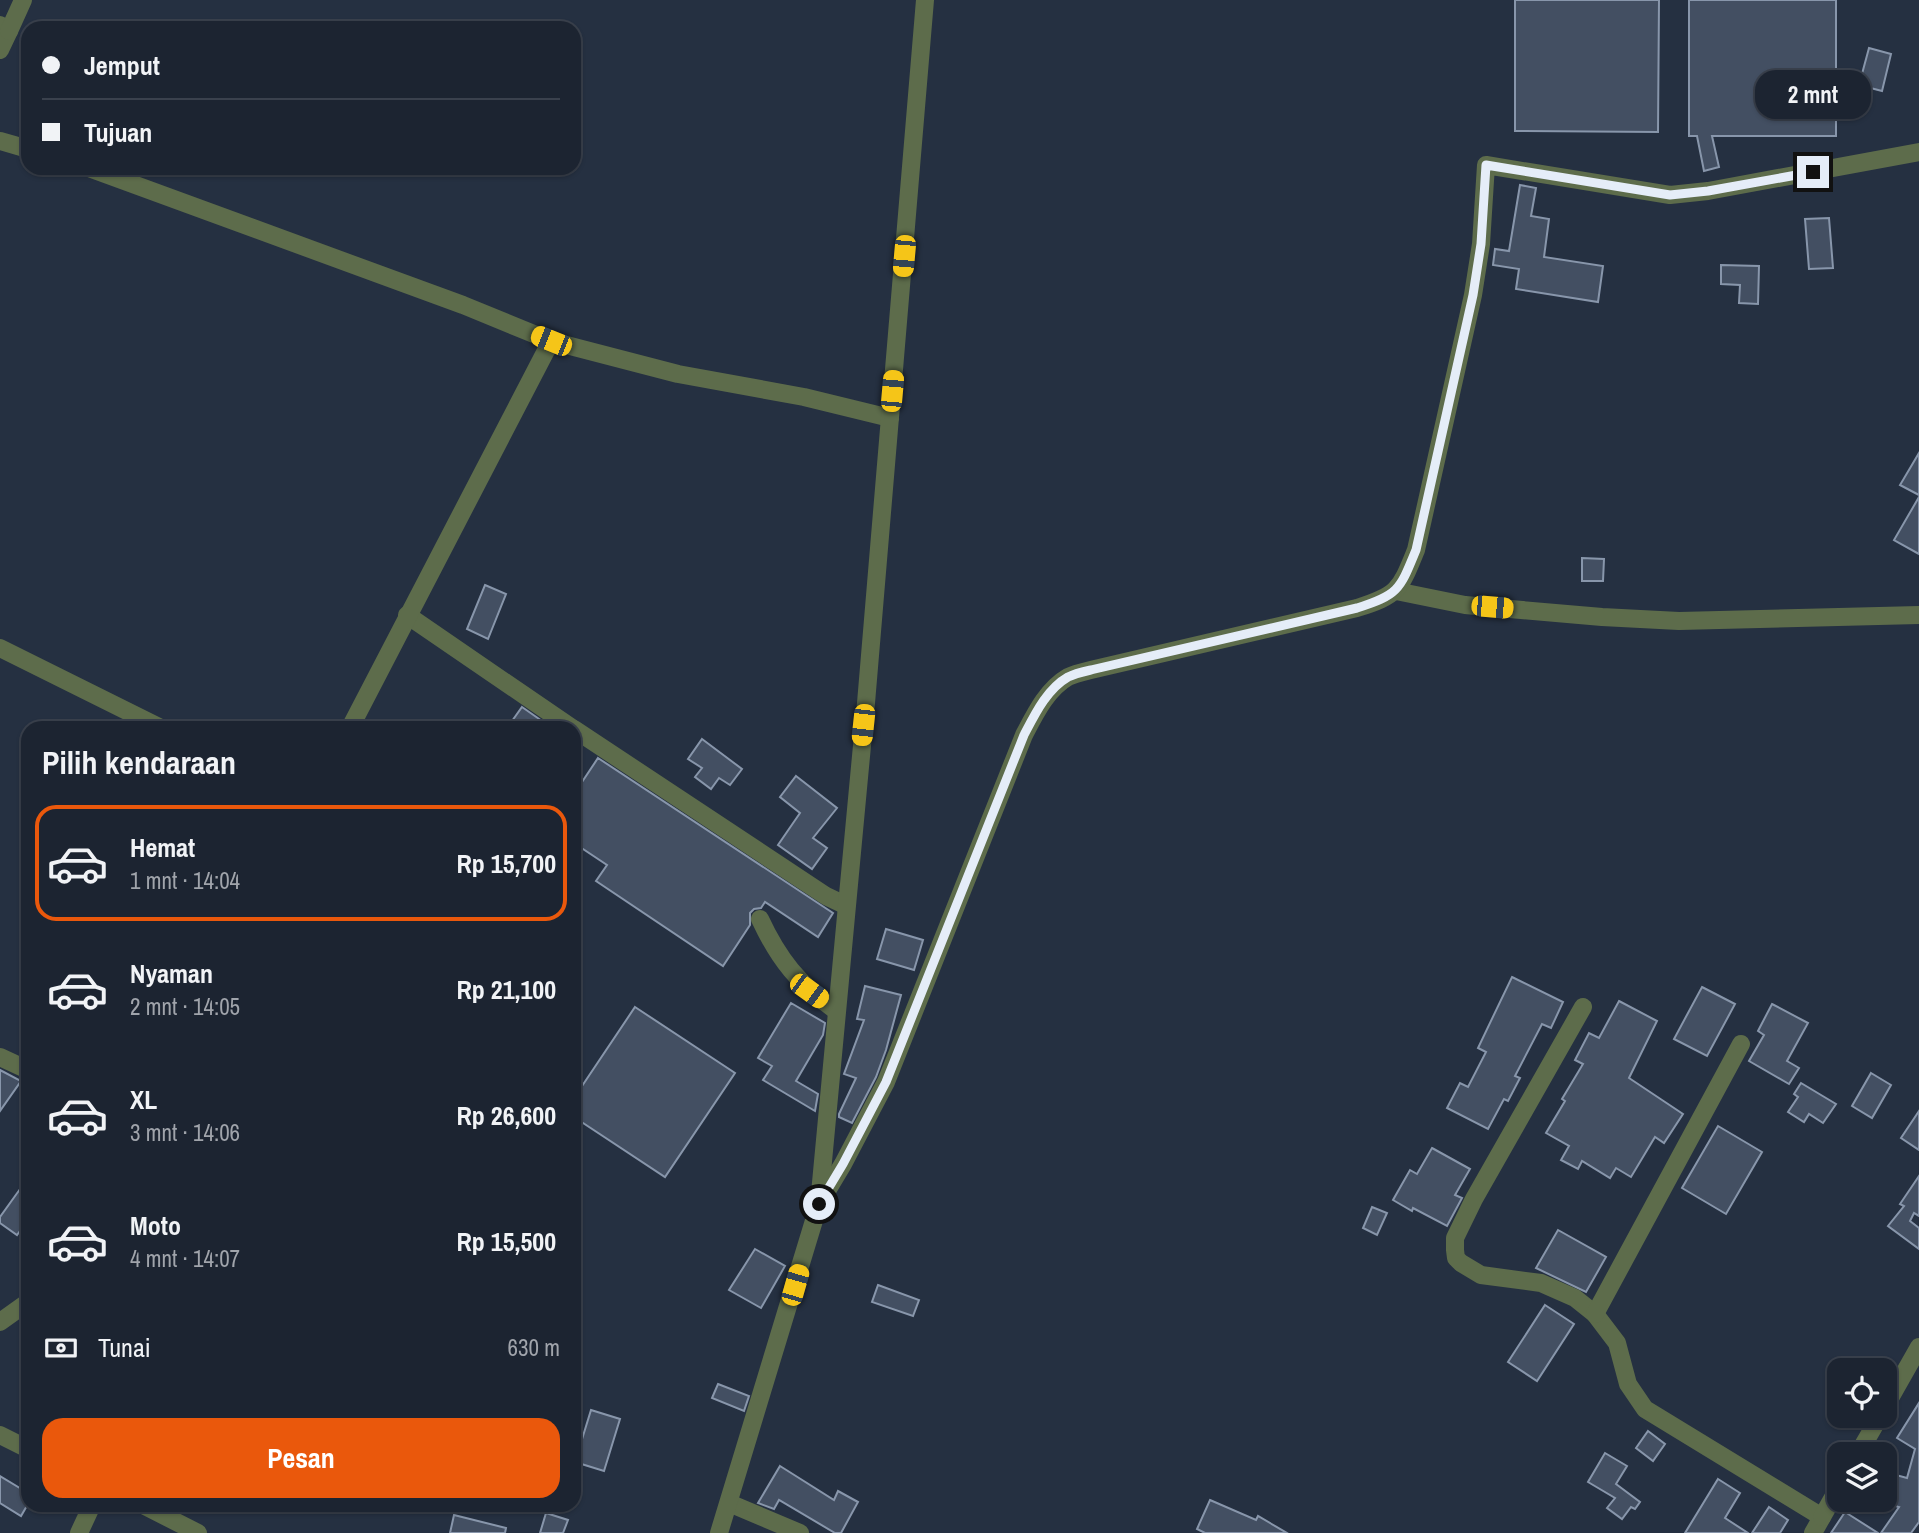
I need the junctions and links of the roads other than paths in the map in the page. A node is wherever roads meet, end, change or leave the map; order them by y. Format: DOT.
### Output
graph roads {
  1 [pos="23,0"];
  2 [pos="925,0"];
  3 [pos="4,28"];
  4 [pos="0,50"];
  5 [pos="0,141"];
  6 [pos="21,147"];
  7 [pos="1919,152"];
  8 [pos="108,175"];
  9 [pos="551,341"];
  10 [pos="890,418"];
  11 [pos="1396,591"];
  12 [pos="407,615"];
  13 [pos="1919,615"];
  14 [pos="0,648"];
  15 [pos="147,721"];
  16 [pos="354,721"];
  17 [pos="561,721"];
  18 [pos="581,734"];
  19 [pos="845,905"];
  20 [pos="760,919"];
  21 [pos="1583,1007"];
  22 [pos="835,1010"];
  23 [pos="1741,1044"];
  24 [pos="0,1057"];
  25 [pos="21,1067"];
  26 [pos="819,1204"];
  27 [pos="21,1307"];
  28 [pos="1595,1314"];
  29 [pos="0,1322"];
  30 [pos="1919,1347"];
  31 [pos="1897,1386"];
  32 [pos="0,1436"];
  33 [pos="21,1446"];
  34 [pos="729,1503"];
  35 [pos="1827,1508"];
  36 [pos="89,1512"];
  37 [pos="157,1512"];
  38 [pos="1822,1517"];
  39 [pos="79,1533"];
  40 [pos="198,1533"];
  41 [pos="719,1533"];
  42 [pos="800,1533"];
  43 [pos="1813,1533"];
  1 -- 3 [label="street"];
  2 -- 10 [label="street"];
  3 -- 4 [label="street"];
  5 -- 6 [label="street"];
  7 -- 11 [label="street"];
  8 -- 9 [label="street"];
  9 -- 10 [label="street"];
  9 -- 12 [label="street"];
  10 -- 19 [label="street"];
  11 -- 13 [label="street"];
  11 -- 26 [label="street"];
  12 -- 16 [label="street"];
  12 -- 17 [label="street"];
  14 -- 15 [label="street"];
  18 -- 19 [label="street"];
  19 -- 22 [label="street"];
  20 -- 22 [label="street"];
  21 -- 28 [label="street"];
  22 -- 26 [label="street"];
  23 -- 28 [label="street"];
  24 -- 25 [label="street"];
  26 -- 34 [label="street"];
  27 -- 29 [label="street"];
  28 -- 38 [label="street"];
  30 -- 31 [label="street"];
  32 -- 33 [label="street"];
  34 -- 41 [label="street"];
  34 -- 42 [label="street"];
  35 -- 38 [label="street"];
  36 -- 39 [label="street"];
  37 -- 40 [label="street"];
  38 -- 43 [label="street"];
}
